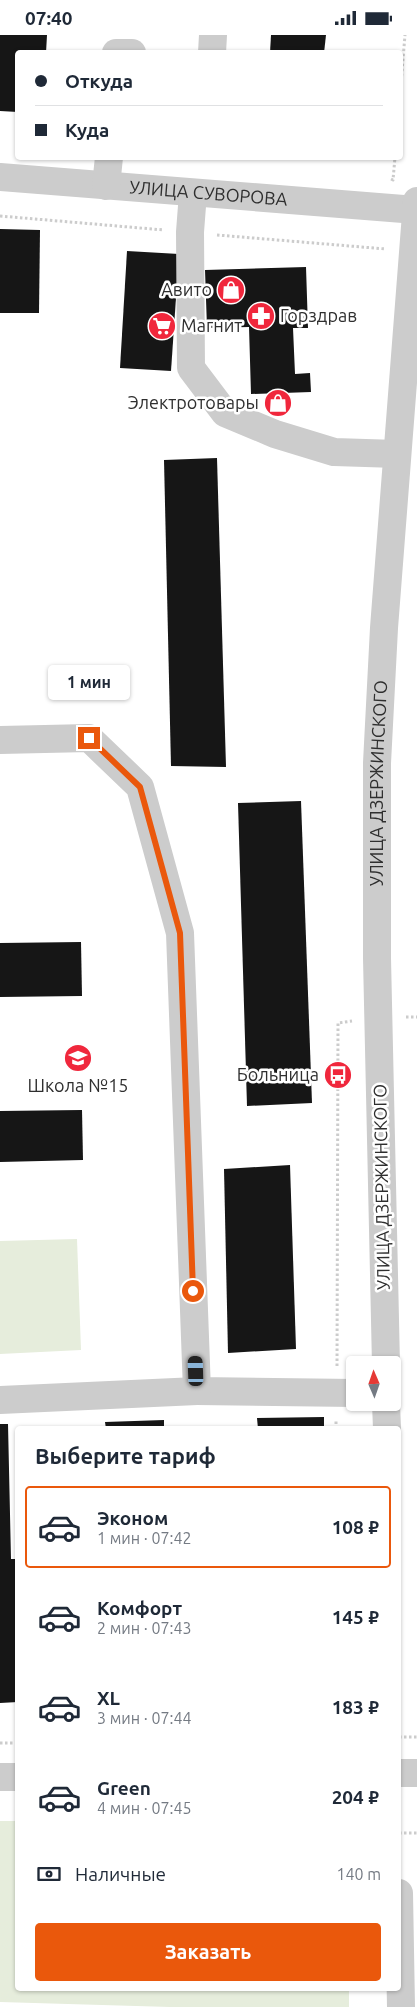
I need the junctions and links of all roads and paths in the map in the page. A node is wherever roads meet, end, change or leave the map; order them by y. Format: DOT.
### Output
graph roads {
  1 [pos="213,35"];
  2 [pos="405,35"];
  3 [pos="212,50"];
  4 [pos="403,59"];
  5 [pos="108,160"];
  6 [pos="395,160"];
  7 [pos="0,177"];
  8 [pos="393,179"];
  9 [pos="106,186"];
  10 [pos="194,193"];
  11 [pos="417,205"];
  12 [pos="409,386"];
  13 [pos="397,454"];
  14 [pos="0,740"];
  15 [pos="338,1023"];
  16 [pos="386,1356"];
  17 [pos="197,1391"];
  18 [pos="346,1393"];
  19 [pos="0,1400"];
  20 [pos="386,1411"];
  21 [pos="337,1426"];
  22 [pos="387,1426"];
  23 [pos="401,1737"];
  24 [pos="417,1737"];
  25 [pos="0,1743"];
  26 [pos="15,1743"];
  27 [pos="401,1773"];
  28 [pos="417,1773"];
  29 [pos="0,1777"];
  30 [pos="15,1777"];
  31 [pos="401,1833"];
  32 [pos="417,1833"];
  33 [pos="401,1991"];
  34 [pos="401,2007"];
  1 -- 3 [label="street"];
  2 -- 4 [label="path"];
  5 -- 9 [label="street"];
  6 -- 8 [label="path"];
  7 -- 9 [label="street, УЛИЦА СУВОРОВА"];
  9 -- 10 [label="street, УЛИЦА СУВОРОВА"];
  10 -- 11 [label="street, УЛИЦА СУВОРОВА"];
  10 -- 13 [label="street"];
  11 -- 12 [label="street, УЛИЦА ДЗЕРЖИНСКОГО"];
  12 -- 13 [label="street, УЛИЦА ДЗЕРЖИНСКОГО"];
  13 -- 16 [label="street, УЛИЦА ДЗЕРЖИНСКОГО"];
  14 -- 17 [label="street"];
  15 -- 18 [label="path"];
  17 -- 18 [label="street"];
  17 -- 19 [label="street"];
  18 -- 21 [label="path"];
  20 -- 22 [label="street"];
  23 -- 24 [label="path"];
  25 -- 26 [label="path"];
  27 -- 28 [label="street"];
  29 -- 30 [label="street"];
  31 -- 32 [label="path"];
  33 -- 34 [label="street"];
}
